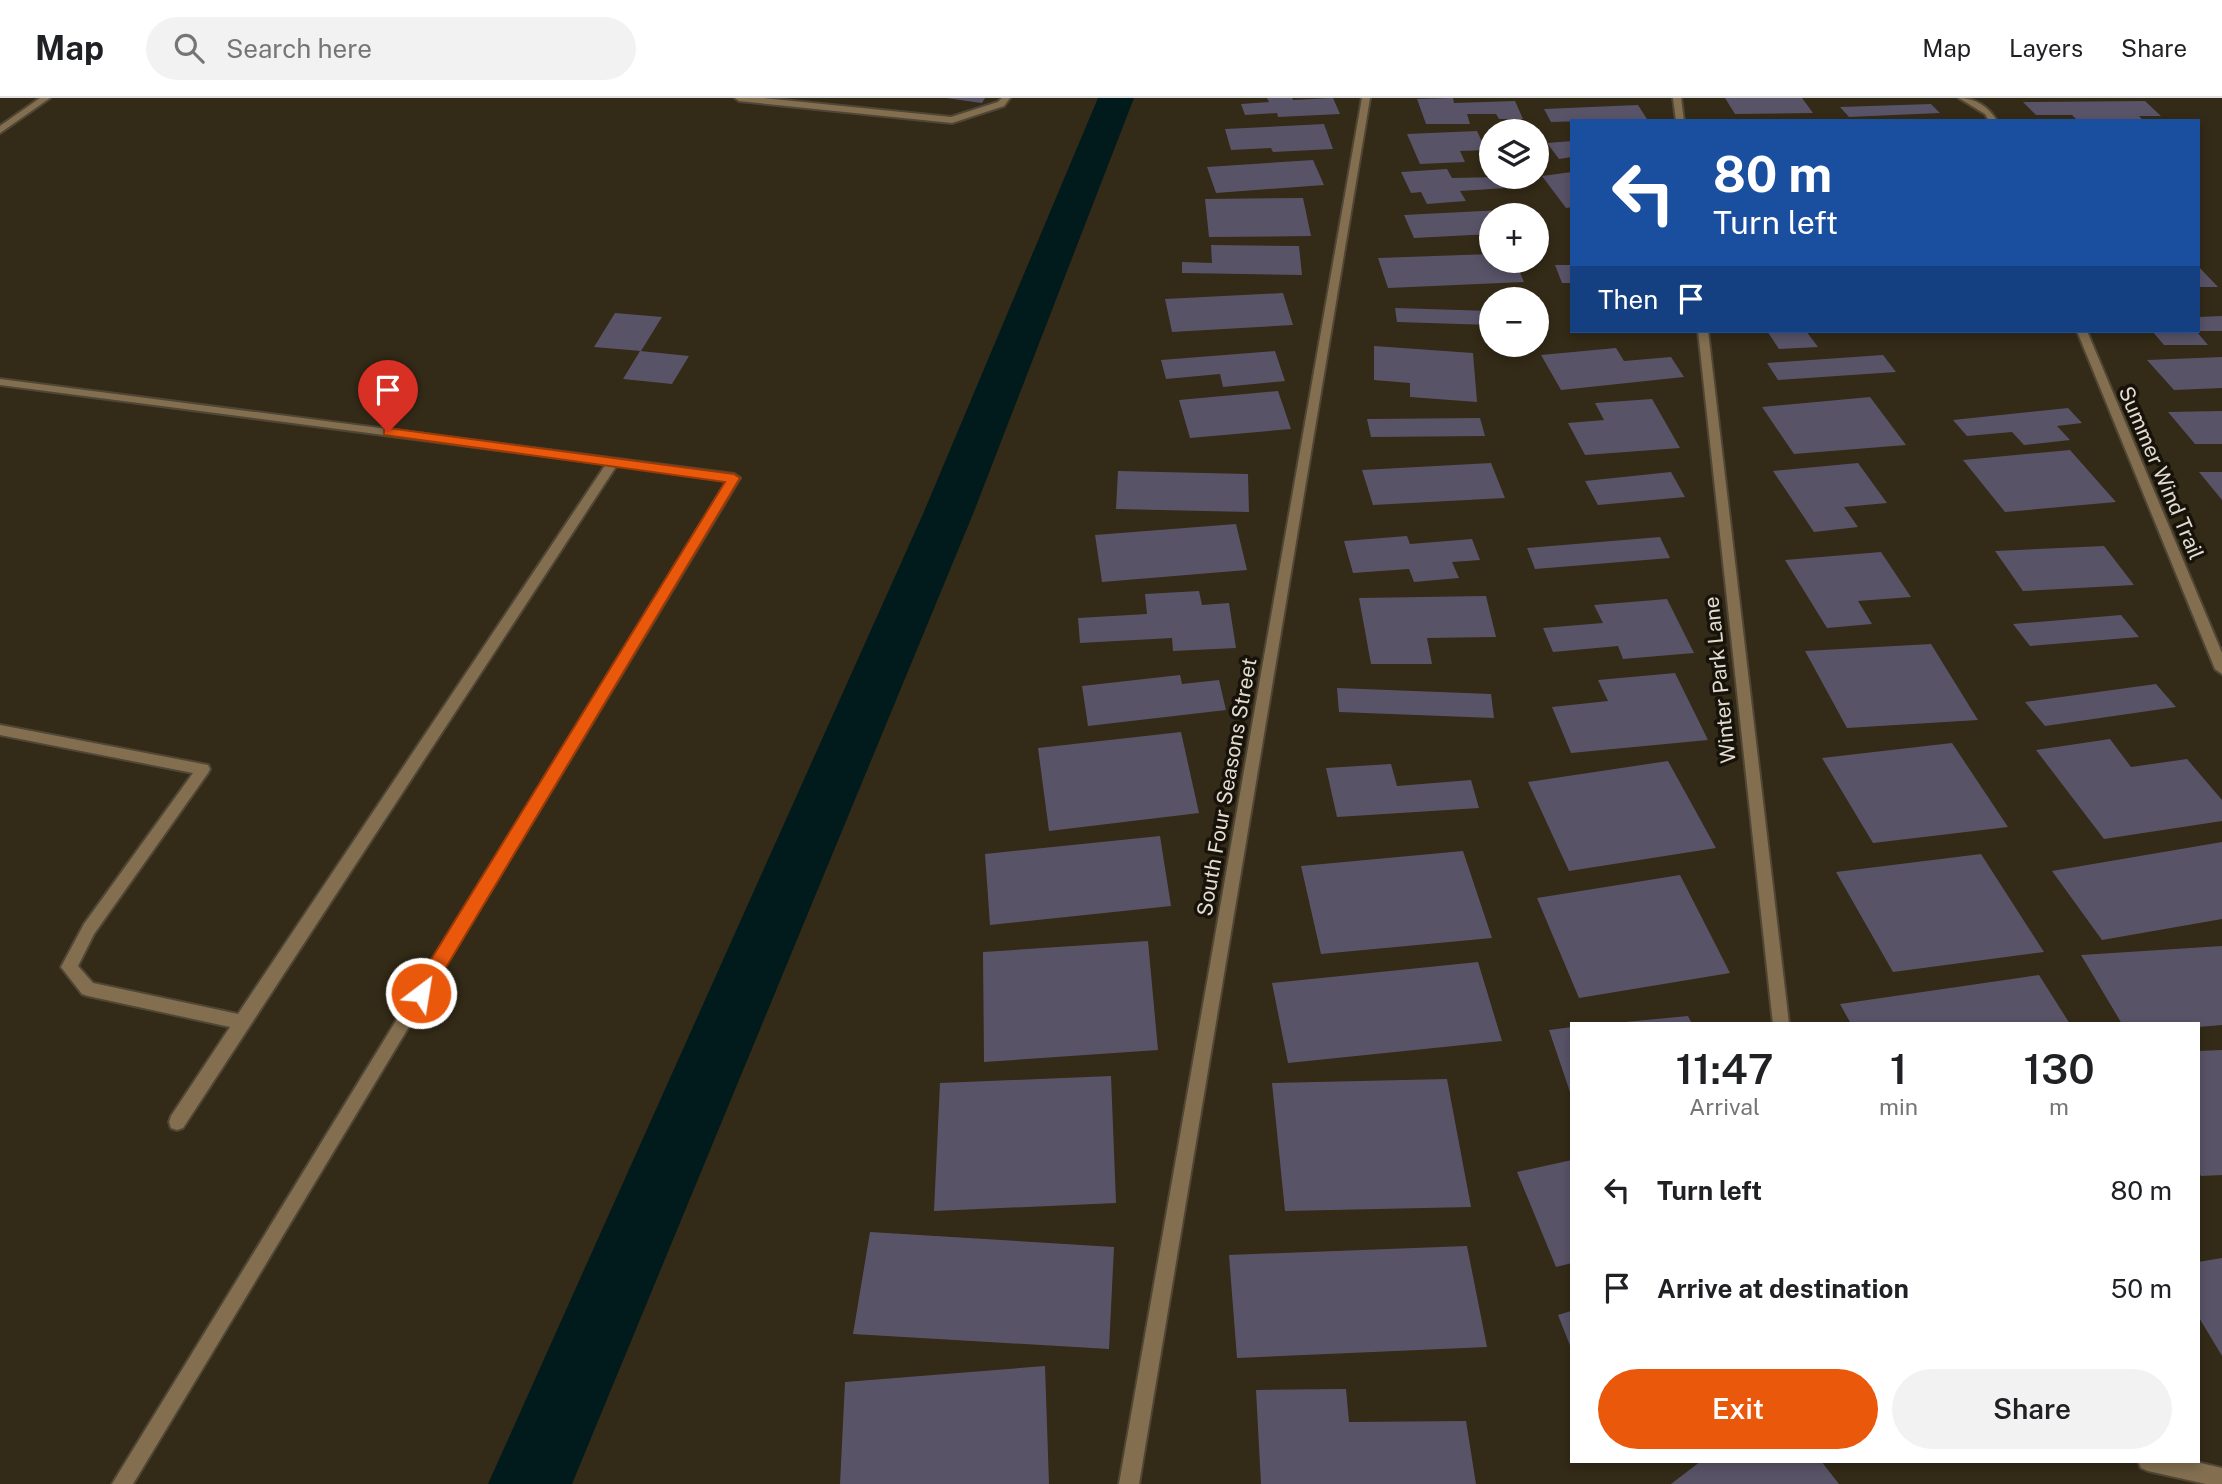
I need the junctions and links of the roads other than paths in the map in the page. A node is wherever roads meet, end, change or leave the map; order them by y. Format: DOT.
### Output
graph roads {
  1 [pos="46,98"];
  2 [pos="739,98"];
  3 [pos="1006,98"];
  4 [pos="1366,98"];
  5 [pos="1677,98"];
  6 [pos="1963,98"];
  7 [pos="1680,119"];
  8 [pos="1992,119"];
  9 [pos="0,130"];
  10 [pos="1703,333"];
  11 [pos="2082,333"];
  12 [pos="0,382"];
  13 [pos="614,461"];
  14 [pos="2222,669"];
  15 [pos="0,730"];
  16 [pos="242,1022"];
  17 [pos="1782,1022"];
  18 [pos="177,1122"];
  19 [pos="2157,1463"];
  20 [pos="2222,1478"];
  21 [pos="122,1484"];
  22 [pos="1129,1484"];
  1 -- 9 [label="street"];
  2 -- 3 [label="street"];
  4 -- 22 [label="street, South Four Seasons Street"];
  5 -- 7 [label="street"];
  6 -- 8 [label="street"];
  10 -- 17 [label="street, Winter Park Lane"];
  11 -- 14 [label="street, Summer Wind Trail"];
  12 -- 13 [label="street"];
  13 -- 16 [label="street"];
  13 -- 21 [label="street"];
  15 -- 16 [label="street"];
  16 -- 18 [label="street"];
  19 -- 20 [label="street"];
}
